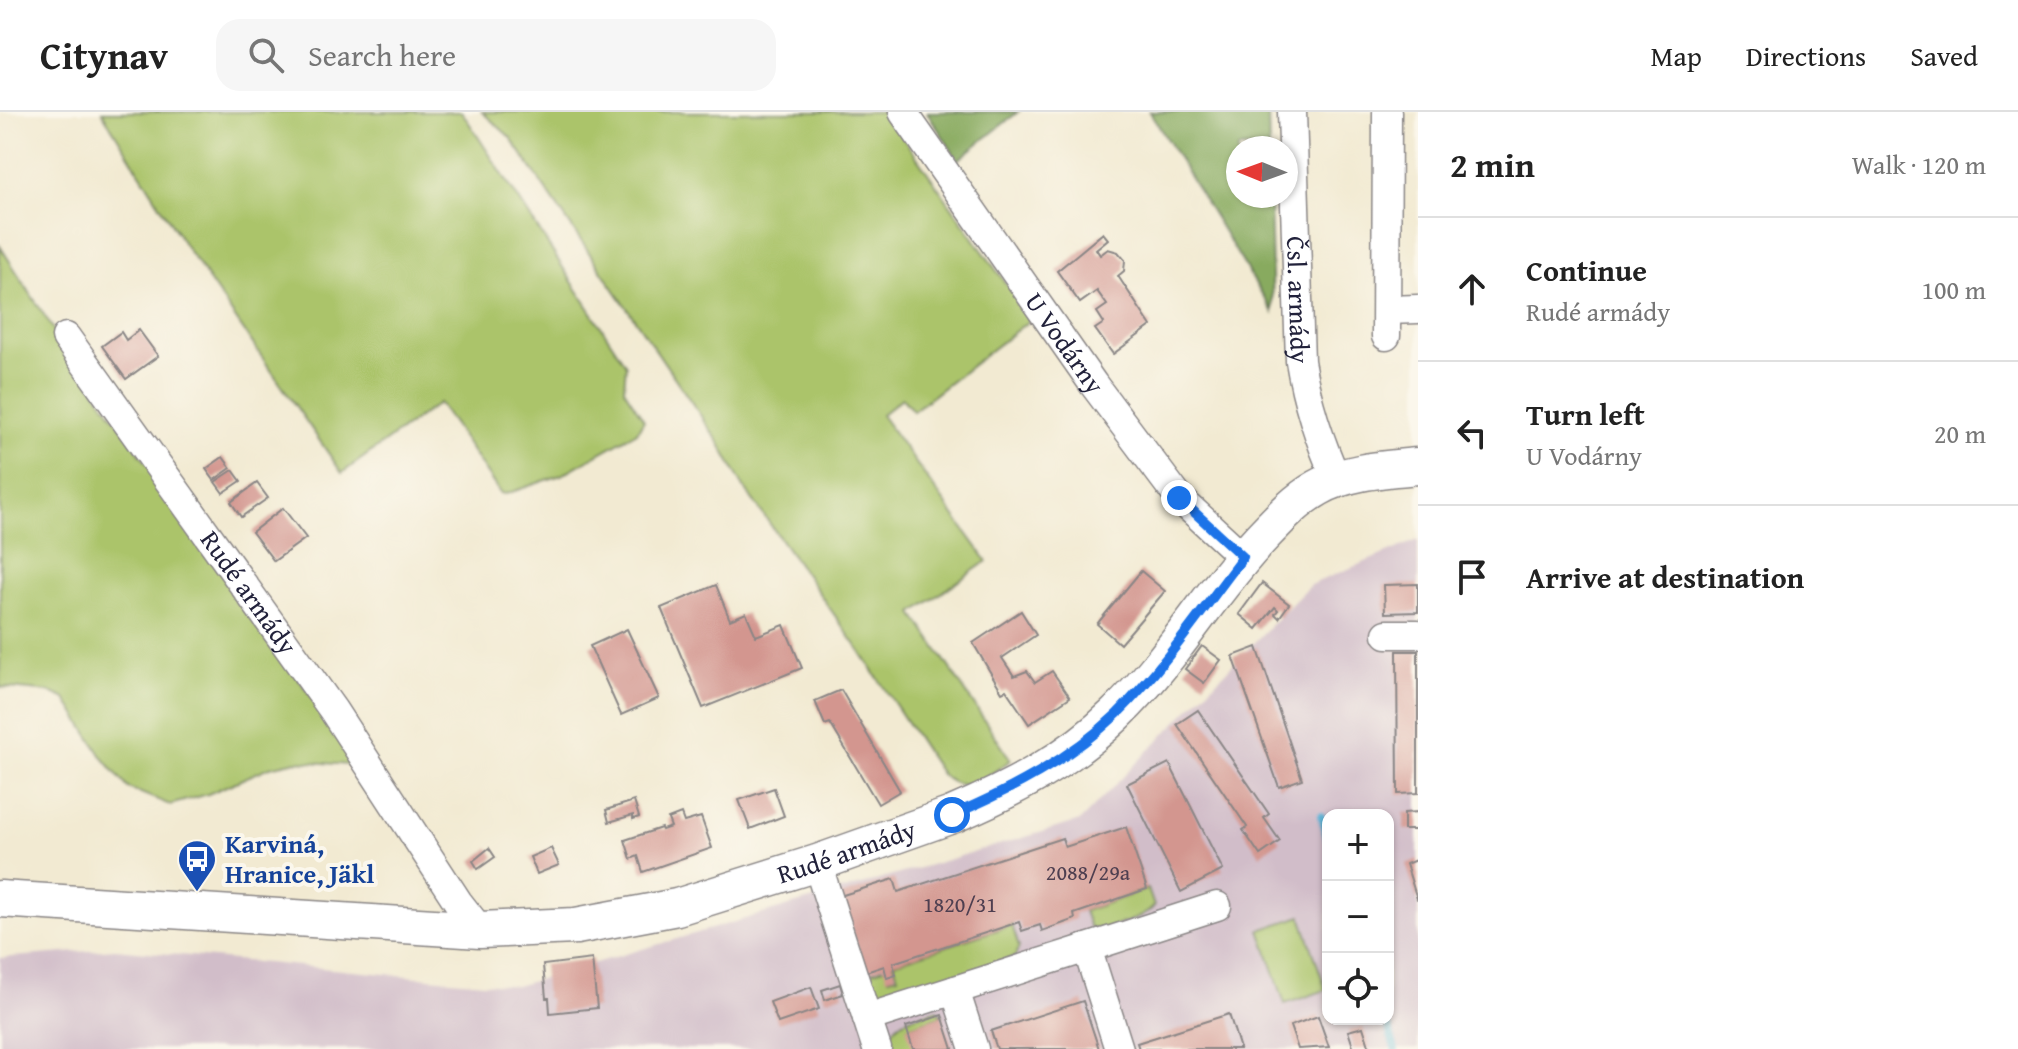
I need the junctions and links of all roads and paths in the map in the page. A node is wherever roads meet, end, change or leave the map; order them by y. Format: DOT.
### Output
graph roads {
  1 [pos="903,112"];
  2 [pos="1292,112"];
  3 [pos="1387,112"];
  4 [pos="1418,309"];
  5 [pos="66,337"];
  6 [pos="1418,466"];
  7 [pos="1337,480"];
  8 [pos="1243,557"];
  9 [pos="1387,634"];
  10 [pos="1418,634"];
  11 [pos="817,863"];
  12 [pos="0,899"];
  13 [pos="1217,906"];
  14 [pos="480,930"];
  15 [pos="1087,948"];
  16 [pos="955,990"];
  17 [pos="867,1018"];
  18 [pos="877,1049"];
  19 [pos="974,1049"];
  20 [pos="1119,1049"];
  1 -- 8 [label="street, U Vodárny"];
  2 -- 7 [label="street, Čsl. armády"];
  3 -- 4 [label="street"];
  5 -- 14 [label="street, Rudé armády"];
  6 -- 7 [label="main road, Rudé armády"];
  7 -- 8 [label="main road, Rudé armády"];
  8 -- 11 [label="main road, Rudé armády"];
  9 -- 10 [label="street"];
  11 -- 14 [label="main road, Rudé armády"];
  11 -- 17 [label="street"];
  12 -- 14 [label="main road, Rudé armády"];
  13 -- 15 [label="street"];
  15 -- 16 [label="street"];
  15 -- 20 [label="street"];
  16 -- 17 [label="street"];
  16 -- 19 [label="street"];
  17 -- 18 [label="street"];
}
